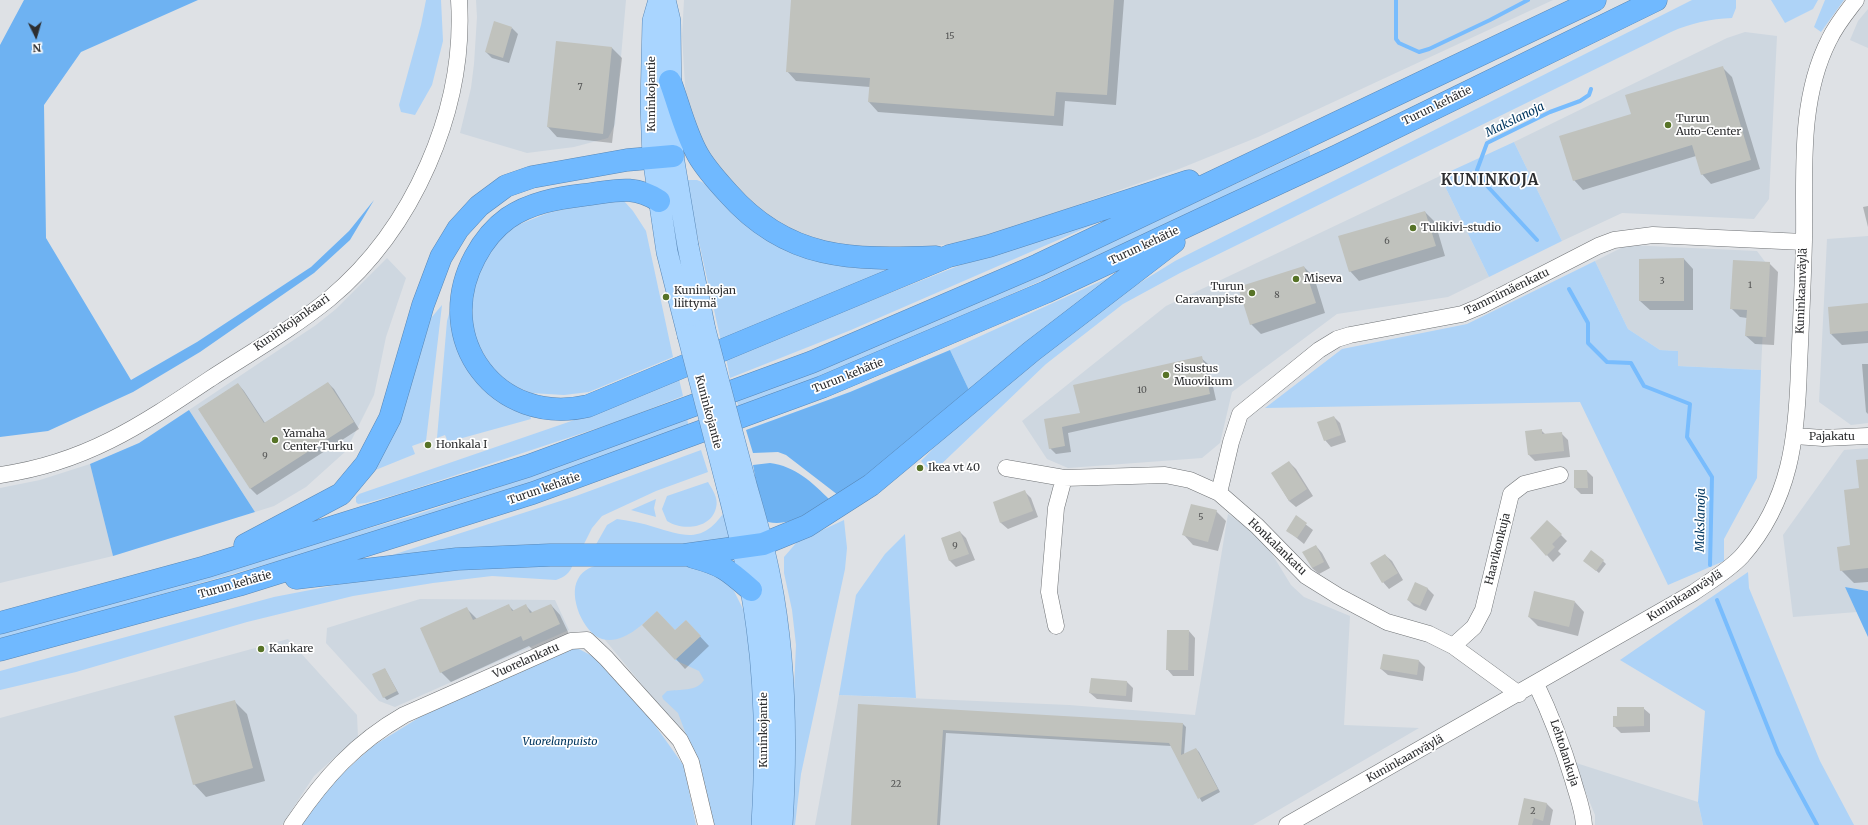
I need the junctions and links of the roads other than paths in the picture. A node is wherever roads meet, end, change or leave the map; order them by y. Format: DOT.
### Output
graph roads {
  1 [pos="459,0"];
  2 [pos="659,0"];
  3 [pos="665,0"];
  4 [pos="1595,0"];
  5 [pos="1656,0"];
  6 [pos="1856,0"];
  7 [pos="670,81"];
  8 [pos="663,157"];
  9 [pos="1262,159"];
  10 [pos="659,201"];
  11 [pos="1208,216"];
  12 [pos="1804,242"];
  13 [pos="949,256"];
  14 [pos="696,332"];
  15 [pos="1795,436"];
  16 [pos="1868,436"];
  17 [pos="1006,468"];
  18 [pos="0,475"];
  19 [pos="1560,475"];
  20 [pos="1064,478"];
  21 [pos="1219,493"];
  22 [pos="753,546"];
  23 [pos="684,555"];
  24 [pos="205,567"];
  25 [pos="239,585"];
  26 [pos="751,590"];
  27 [pos="0,623"];
  28 [pos="1056,626"];
  29 [pos="1453,646"];
  30 [pos="0,650"];
  31 [pos="1536,684"];
  32 [pos="1519,694"];
  33 [pos="292,825"];
  34 [pos="706,825"];
  35 [pos="762,825"];
  36 [pos="782,825"];
  37 [pos="1287,825"];
  38 [pos="1584,825"];
  1 -- 18 [label="street, Kuninkojankaari"];
  2 -- 8 [label="main road, Kuninkojantie"];
  3 -- 7 [label="main road, Kuninkojantie"];
  4 -- 9 [label="highway"];
  5 -- 11 [label="highway, Turun kehätie"];
  6 -- 12 [label="street, Kuninkaanväylä"];
  7 -- 8 [label="main road, Kuninkojantie"];
  7 -- 13 [label="highway"];
  8 -- 10 [label="main road, Kuninkojantie"];
  8 -- 14 [label="main road, Kuninkojantie"];
  8 -- 24 [label="highway"];
  9 -- 13 [label="highway"];
  9 -- 24 [label="highway"];
  10 -- 13 [label="highway"];
  10 -- 14 [label="main road, Kuninkojantie"];
  11 -- 22 [label="highway"];
  11 -- 25 [label="highway, Turun kehätie"];
  12 -- 15 [label="street, Kuninkaanväylä"];
  12 -- 21 [label="street, Tammimäenkatu"];
  14 -- 22 [label="main road, Kuninkojantie, bridge"];
  15 -- 16 [label="street, Pajakatu"];
  15 -- 31 [label="street, Kuninkaanväylä"];
  17 -- 20 [label="street, Honkalankatu"];
  19 -- 29 [label="street, Haavikonkuja"];
  20 -- 21 [label="street, Honkalankatu"];
  20 -- 28 [label="street"];
  21 -- 29 [label="street, Honkalankatu"];
  22 -- 23 [label="highway"];
  22 -- 26 [label="main road, Kuninkojantie"];
  22 -- 36 [label="main road, Kuninkojantie"];
  23 -- 25 [label="highway"];
  23 -- 26 [label="highway"];
  24 -- 27 [label="highway"];
  25 -- 30 [label="highway, Turun kehätie"];
  26 -- 35 [label="main road, Kuninkojantie"];
  29 -- 32 [label="street, Honkalankatu"];
  31 -- 32 [label="street, Kuninkaanväylä"];
  31 -- 38 [label="street, Lehtolankuja"];
  32 -- 37 [label="street, Kuninkaanväylä"];
  33 -- 34 [label="street, Vuorelankatu"];
}
